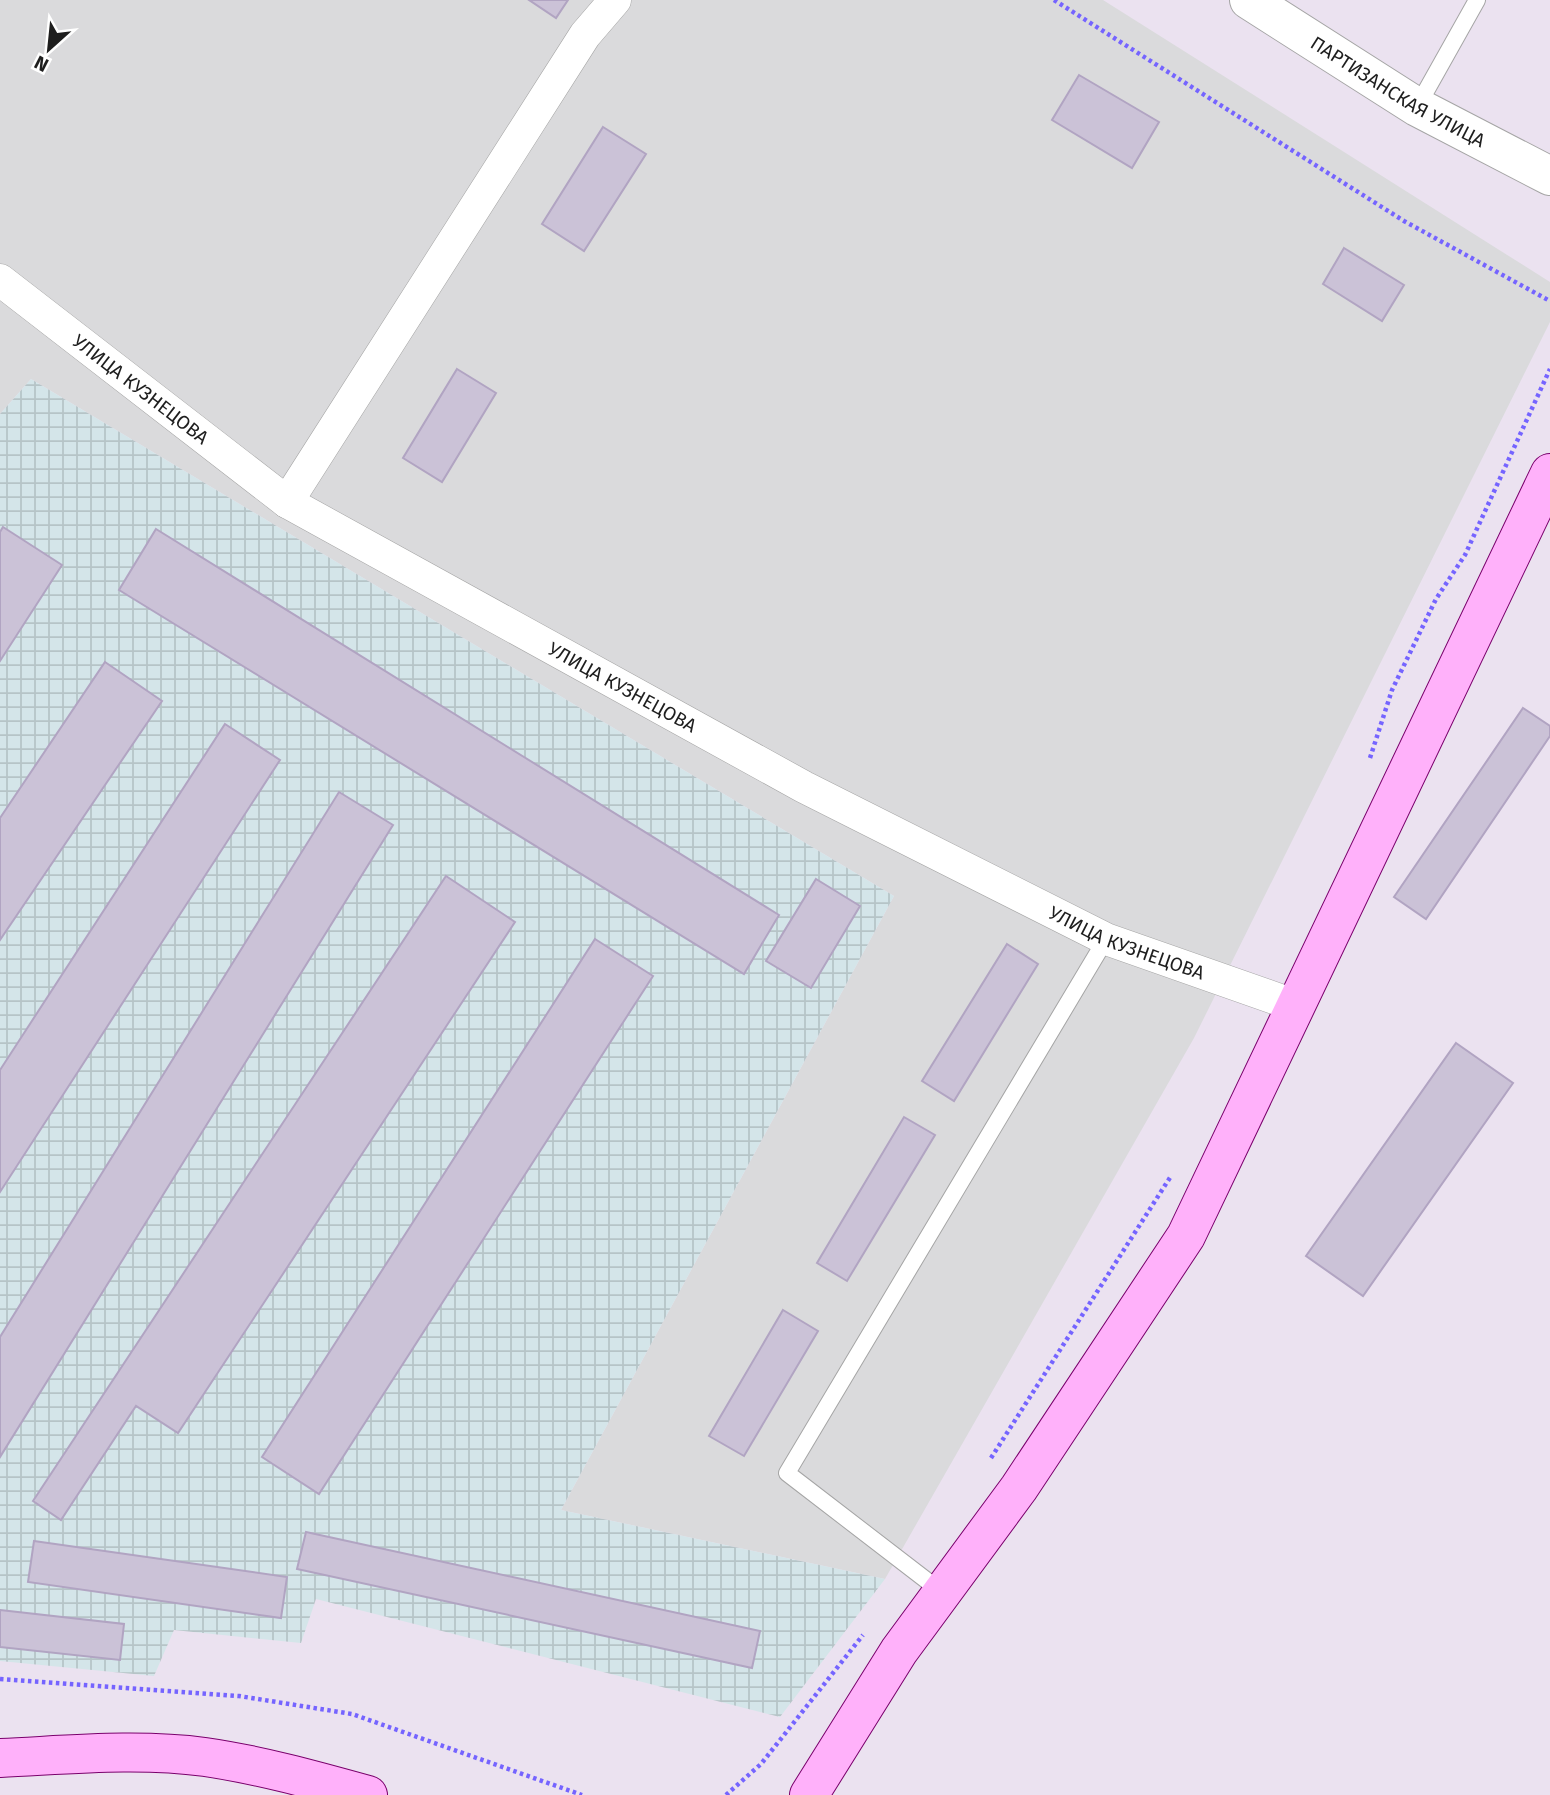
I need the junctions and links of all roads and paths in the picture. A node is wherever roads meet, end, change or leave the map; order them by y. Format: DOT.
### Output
graph roads {
  1 [pos="615,0"];
  2 [pos="1054,0"];
  3 [pos="1249,0"];
  4 [pos="1477,0"];
  5 [pos="1417,107"];
  6 [pos="1550,176"];
  7 [pos="0,280"];
  8 [pos="1550,301"];
  9 [pos="1550,369"];
  10 [pos="1550,473"];
  11 [pos="287,502"];
  12 [pos="1368,766"];
  13 [pos="1106,939"];
  14 [pos="1294,1005"];
  15 [pos="1172,1175"];
  16 [pos="984,1469"];
  17 [pos="943,1593"];
  18 [pos="871,1624"];
  19 [pos="0,1679"];
  20 [pos="0,1758"];
  21 [pos="368,1795"];
  22 [pos="582,1795"];
  23 [pos="726,1795"];
  24 [pos="809,1795"];
  1 -- 11 [label="street"];
  2 -- 8 [label="path"];
  3 -- 5 [label="street, ПАРТИЗАНСКАЯ УЛИЦА"];
  4 -- 5 [label="lane"];
  5 -- 6 [label="street, ПАРТИЗАНСКАЯ УЛИЦА"];
  7 -- 11 [label="street, УЛИЦА КУЗНЕЦОВА"];
  9 -- 12 [label="path"];
  10 -- 14 [label="main road"];
  11 -- 13 [label="street, УЛИЦА КУЗНЕЦОВА"];
  13 -- 14 [label="street, УЛИЦА КУЗНЕЦОВА"];
  13 -- 17 [label="lane"];
  14 -- 17 [label="main road"];
  15 -- 16 [label="path"];
  17 -- 24 [label="main road"];
  18 -- 23 [label="path"];
  19 -- 22 [label="path"];
  20 -- 21 [label="main road"];
}
